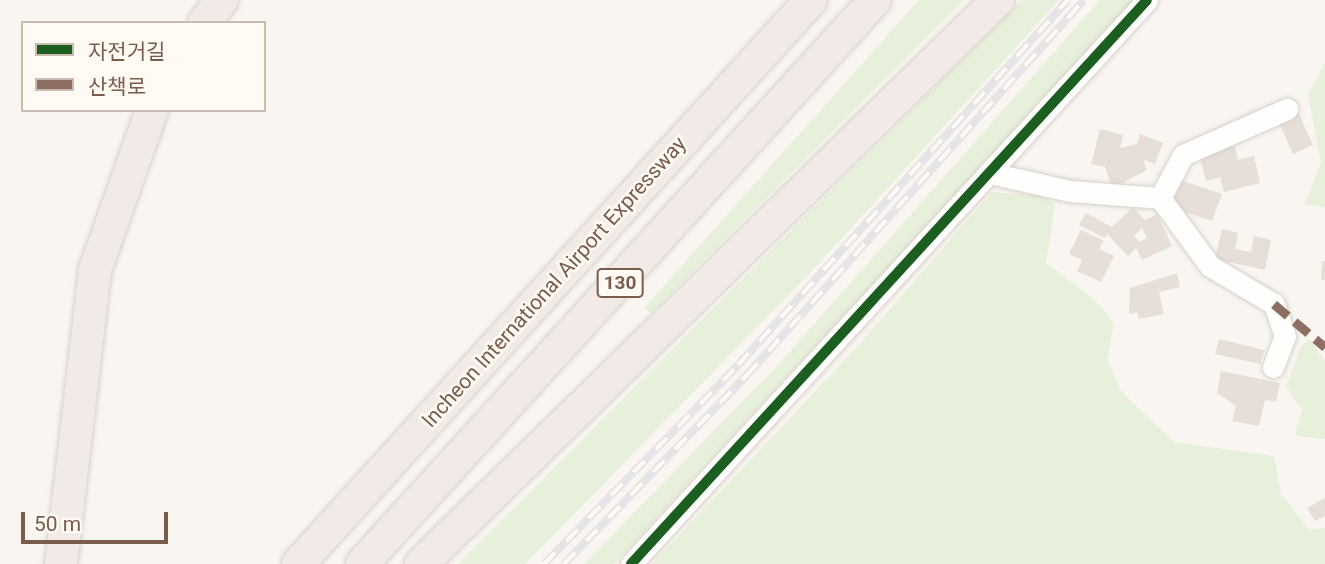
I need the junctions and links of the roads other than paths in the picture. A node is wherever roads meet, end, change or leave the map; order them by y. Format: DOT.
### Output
graph roads {
  1 [pos="222,0"];
  2 [pos="811,0"];
  3 [pos="875,0"];
  4 [pos="998,0"];
  5 [pos="1147,0"];
  6 [pos="206,21"];
  7 [pos="1287,109"];
  8 [pos="151,112"];
  9 [pos="990,173"];
  10 [pos="1160,198"];
  11 [pos="1273,367"];
  12 [pos="61,564"];
  13 [pos="298,564"];
  14 [pos="362,564"];
  15 [pos="421,564"];
  16 [pos="631,564"];
  1 -- 6 [label="highway"];
  2 -- 13 [label="highway, Incheon International Airport Expressway / 130"];
  3 -- 14 [label="highway, 130"];
  4 -- 15 [label="highway"];
  5 -- 9 [label="street"];
  7 -- 10 [label="street"];
  8 -- 12 [label="highway"];
  9 -- 10 [label="street"];
  9 -- 16 [label="street"];
  10 -- 11 [label="street"];
}
